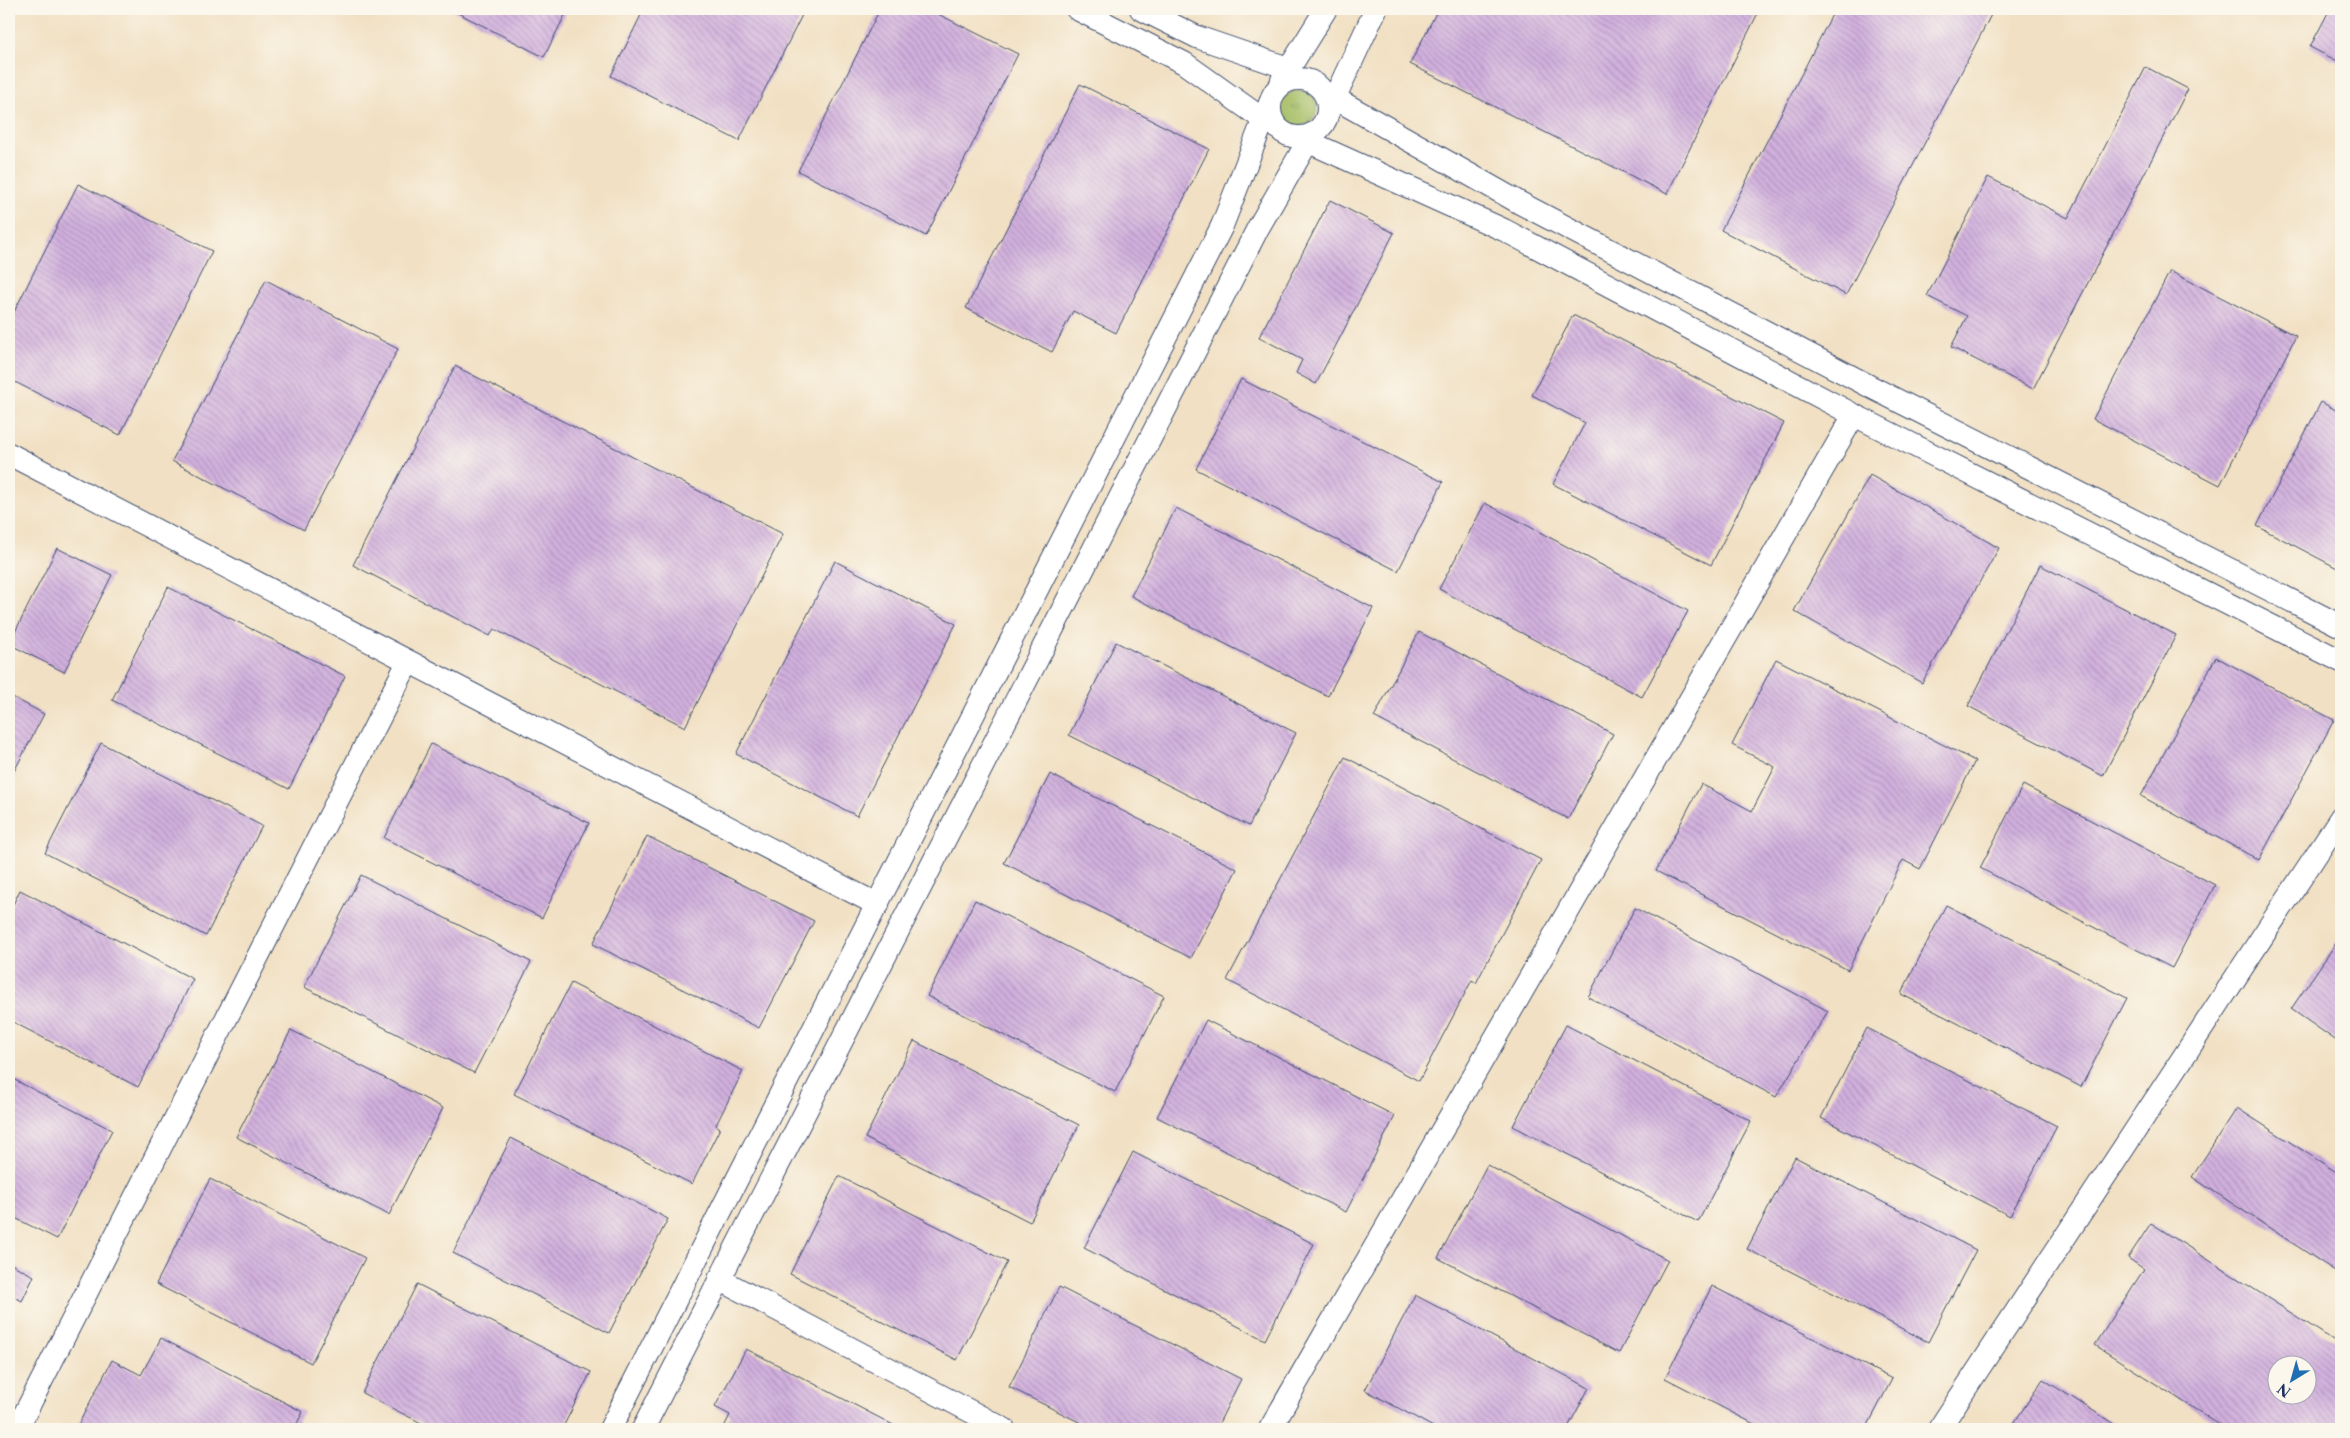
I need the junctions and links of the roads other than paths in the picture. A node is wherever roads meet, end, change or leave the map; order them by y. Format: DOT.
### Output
graph roads {
  1 [pos="1077,9"];
  2 [pos="1142,9"];
  3 [pos="1326,9"];
  4 [pos="1376,9"];
  5 [pos="1275,95"];
  6 [pos="1332,106"];
  7 [pos="1310,138"];
  8 [pos="1854,415"];
  9 [pos="9,454"];
  10 [pos="2341,626"];
  11 [pos="2341,661"];
  12 [pos="408,662"];
  13 [pos="2341,817"];
  14 [pos="878,905"];
  15 [pos="719,1279"];
  16 [pos="17,1429"];
  17 [pos="610,1429"];
  18 [pos="643,1429"];
  19 [pos="1004,1429"];
  20 [pos="1270,1429"];
  21 [pos="1939,1429"];
  1 -- 5 [label="street"];
  2 -- 5 [label="street"];
  3 -- 5 [label="street"];
  4 -- 6 [label="street"];
  5 -- 6 [label="street"];
  5 -- 7 [label="street"];
  5 -- 14 [label="street"];
  6 -- 7 [label="street"];
  6 -- 10 [label="street"];
  7 -- 8 [label="street"];
  7 -- 15 [label="street"];
  8 -- 11 [label="street"];
  8 -- 20 [label="street"];
  9 -- 12 [label="street"];
  12 -- 14 [label="street"];
  12 -- 16 [label="street"];
  13 -- 21 [label="street"];
  14 -- 17 [label="street"];
  15 -- 18 [label="street"];
  15 -- 19 [label="street"];
}
